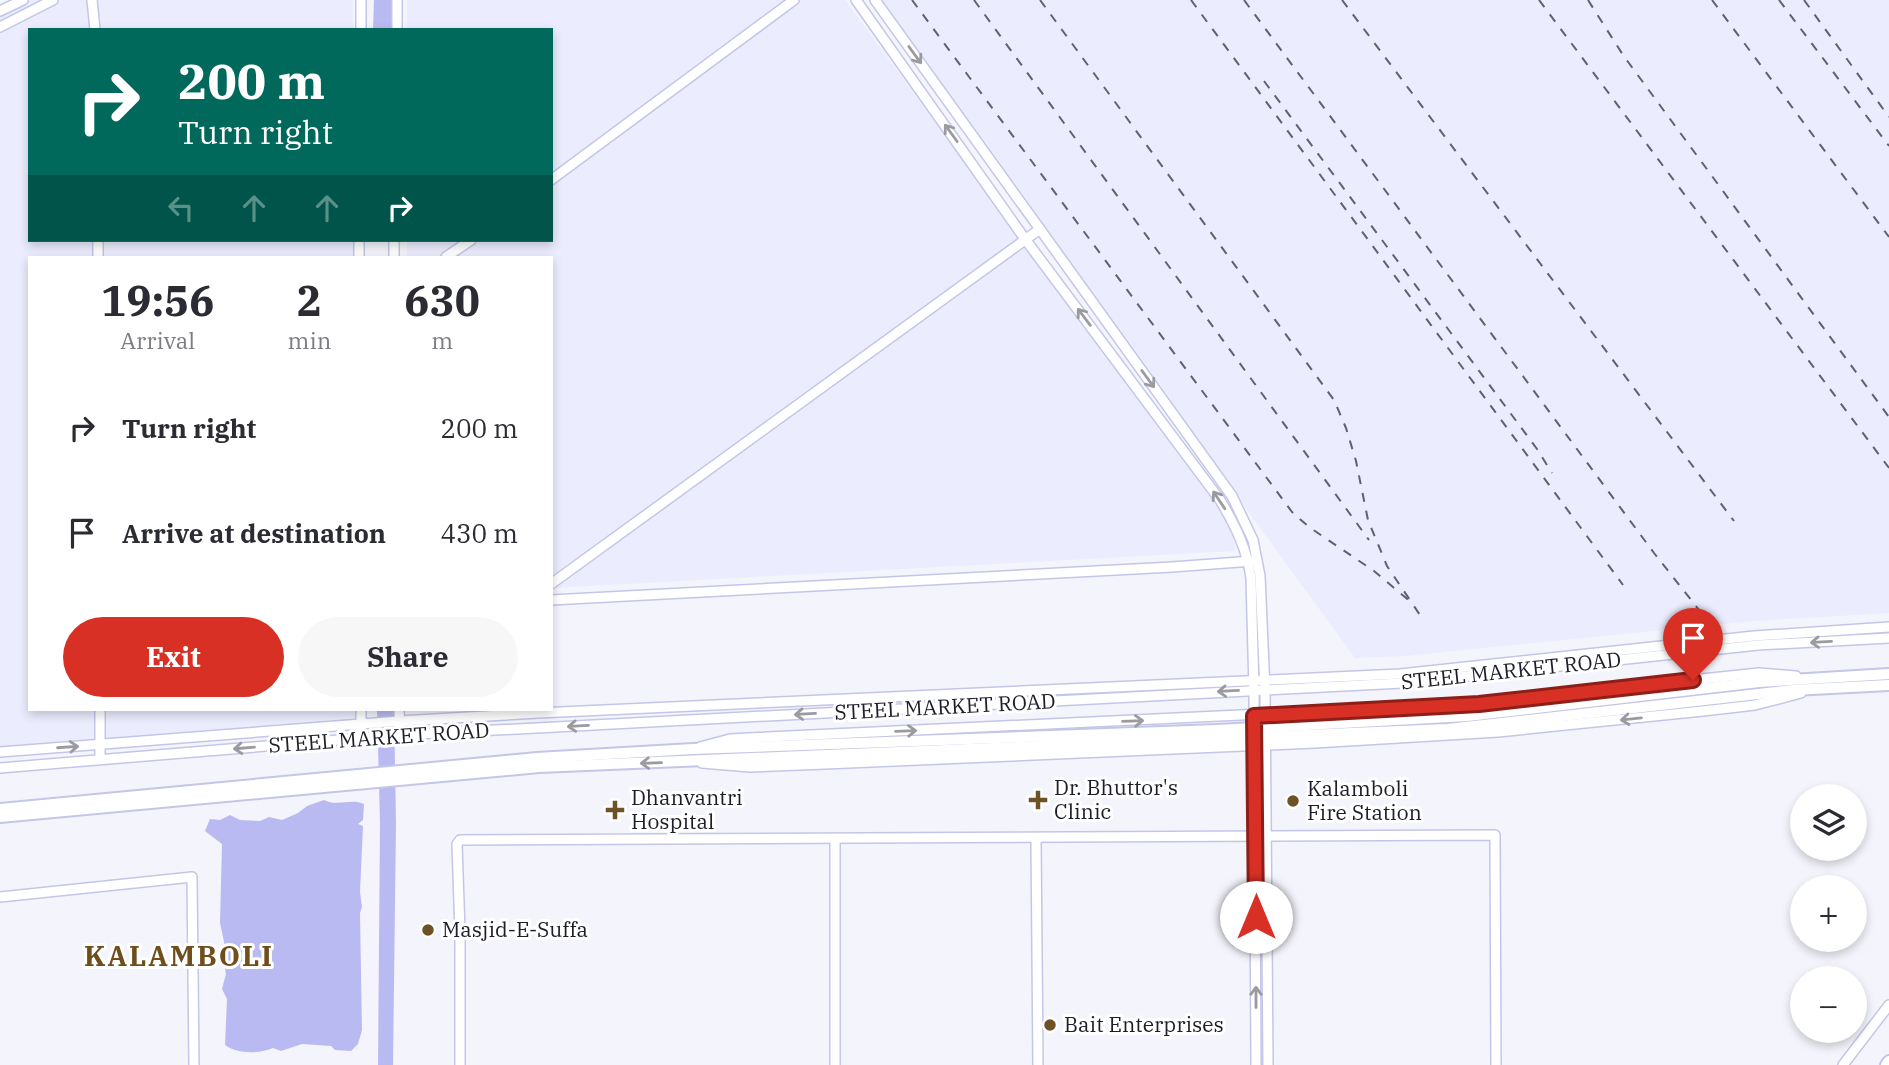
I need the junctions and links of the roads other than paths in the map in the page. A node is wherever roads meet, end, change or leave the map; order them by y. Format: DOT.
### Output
graph roads {
  1 [pos="23,0"];
  2 [pos="53,0"];
  3 [pos="92,0"];
  4 [pos="361,0"];
  5 [pos="397,0"];
  6 [pos="794,0"];
  7 [pos="856,0"];
  8 [pos="875,0"];
  9 [pos="0,11"];
  10 [pos="0,27"];
  11 [pos="95,28"];
  12 [pos="361,28"];
  13 [pos="397,28"];
  14 [pos="553,179"];
  15 [pos="1040,229"];
  16 [pos="1025,239"];
  17 [pos="468,242"];
  18 [pos="447,256"];
  19 [pos="1254,561"];
  20 [pos="553,583"];
  21 [pos="553,600"];
  22 [pos="1889,627"];
  23 [pos="1889,638"];
  24 [pos="1889,674"];
  25 [pos="1818,683"];
  26 [pos="1254,685"];
  27 [pos="1265,685"];
  28 [pos="1889,685"];
  29 [pos="733,705"];
  30 [pos="100,711"];
  31 [pos="361,711"];
  32 [pos="399,711"];
  33 [pos="733,718"];
  34 [pos="400,721"];
  35 [pos="361,724"];
  36 [pos="1260,731"];
  37 [pos="400,735"];
  38 [pos="361,738"];
  39 [pos="100,744"];
  40 [pos="0,752"];
  41 [pos="691,755"];
  42 [pos="100,760"];
  43 [pos="0,768"];
  44 [pos="359,779"];
  45 [pos="0,809"];
  46 [pos="0,817"];
  47 [pos="1267,836"];
  48 [pos="1255,837"];
  49 [pos="835,839"];
  50 [pos="1036,839"];
  51 [pos="0,897"];
  52 [pos="1889,1005"];
  53 [pos="194,1065"];
  54 [pos="460,1065"];
  55 [pos="835,1065"];
  56 [pos="1038,1065"];
  57 [pos="1256,1065"];
  58 [pos="1268,1065"];
  59 [pos="1496,1065"];
  60 [pos="1843,1065"];
  1 -- 9 [label="street"];
  2 -- 10 [label="street"];
  3 -- 11 [label="street"];
  4 -- 12 [label="street"];
  5 -- 13 [label="street"];
  6 -- 14 [label="street"];
  16 -- 7 [label="street, one-way"];
  8 -- 15 [label="street, one-way"];
  15 -- 16 [label="street"];
  15 -- 19 [label="street, one-way"];
  19 -- 16 [label="street, one-way"];
  16 -- 20 [label="street"];
  17 -- 18 [label="street"];
  19 -- 21 [label="street"];
  19 -- 26 [label="street"];
  19 -- 27 [label="street"];
  22 -- 27 [label="street, STEEL MARKET ROAD"];
  23 -- 27 [label="street, STEEL MARKET ROAD, one-way"];
  24 -- 25 [label="highway"];
  25 -- 28 [label="highway"];
  25 -- 36 [label="highway"];
  25 -- 36 [label="street, one-way"];
  26 -- 27 [label="street, STEEL MARKET ROAD"];
  26 -- 29 [label="street, STEEL MARKET ROAD"];
  26 -- 33 [label="street, STEEL MARKET ROAD, one-way"];
  26 -- 36 [label="street"];
  27 -- 36 [label="street"];
  29 -- 33 [label="street"];
  29 -- 34 [label="street, STEEL MARKET ROAD"];
  30 -- 39 [label="street"];
  31 -- 35 [label="street"];
  32 -- 34 [label="street"];
  33 -- 37 [label="street, STEEL MARKET ROAD, one-way"];
  34 -- 35 [label="street, STEEL MARKET ROAD"];
  34 -- 37 [label="street"];
  35 -- 38 [label="street"];
  35 -- 39 [label="street, STEEL MARKET ROAD"];
  36 -- 41 [label="highway"];
  36 -- 41 [label="street"];
  36 -- 47 [label="street"];
  36 -- 48 [label="street"];
  37 -- 38 [label="street, STEEL MARKET ROAD"];
  38 -- 42 [label="street, STEEL MARKET ROAD, one-way"];
  40 -- 39 [label="street, STEEL MARKET ROAD, one-way"];
  39 -- 42 [label="street"];
  41 -- 44 [label="highway"];
  42 -- 43 [label="street, STEEL MARKET ROAD"];
  44 -- 45 [label="highway"];
  44 -- 46 [label="highway"];
  47 -- 48 [label="street"];
  47 -- 58 [label="street"];
  47 -- 59 [label="street"];
  48 -- 50 [label="street"];
  57 -- 48 [label="street, one-way"];
  49 -- 50 [label="street"];
  49 -- 54 [label="street"];
  49 -- 55 [label="street"];
  50 -- 56 [label="street"];
  51 -- 53 [label="street"];
  52 -- 60 [label="street"];
}
